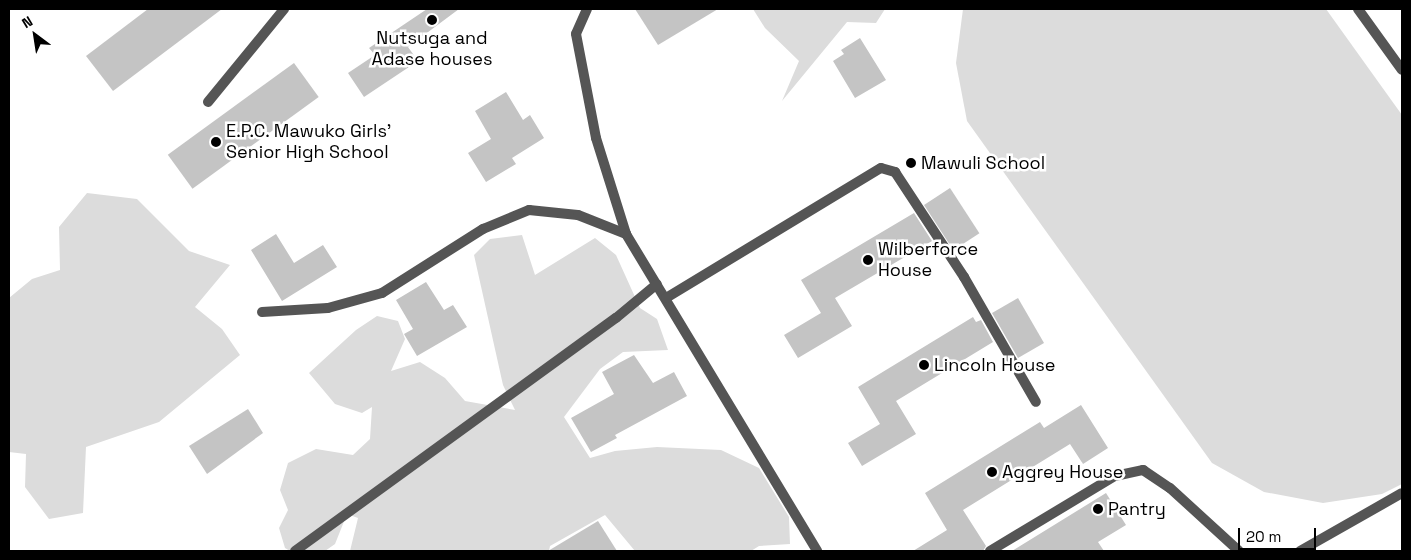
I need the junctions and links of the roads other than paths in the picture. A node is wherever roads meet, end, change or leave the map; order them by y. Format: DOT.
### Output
graph roads {
  1 [pos="284,9"];
  2 [pos="587,9"];
  3 [pos="1358,9"];
  4 [pos="1402,70"];
  5 [pos="208,102"];
  6 [pos="626,234"];
  7 [pos="657,284"];
  8 [pos="666,298"];
  9 [pos="262,312"];
  10 [pos="1036,402"];
  11 [pos="1402,494"];
  12 [pos="295,551"];
  13 [pos="818,551"];
  14 [pos="990,551"];
  15 [pos="1239,551"];
  16 [pos="1300,551"];
  1 -- 5 [label="lane"];
  2 -- 6 [label="lane"];
  3 -- 4 [label="lane"];
  6 -- 7 [label="lane"];
  6 -- 9 [label="lane"];
  7 -- 8 [label="lane"];
  7 -- 12 [label="lane"];
  8 -- 10 [label="lane"];
  8 -- 13 [label="lane"];
  11 -- 16 [label="lane"];
  14 -- 15 [label="lane"];
}
